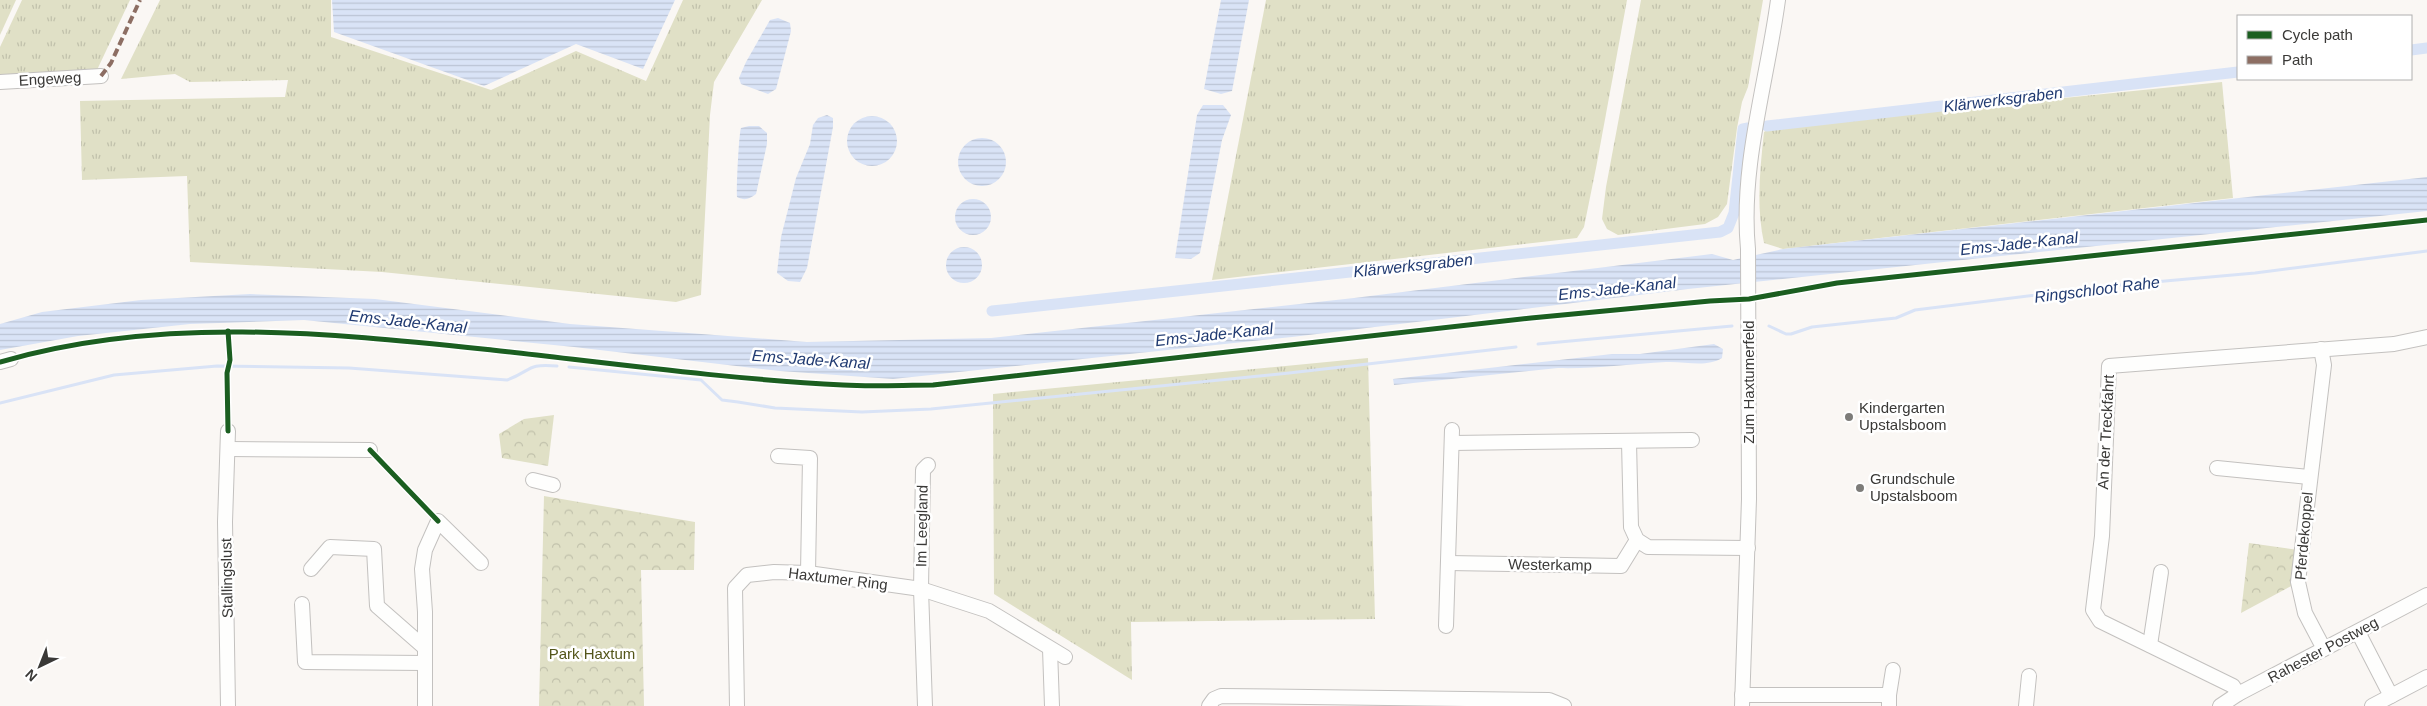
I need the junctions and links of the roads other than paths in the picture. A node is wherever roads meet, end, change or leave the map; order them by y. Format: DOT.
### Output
graph roads {
  1 [pos="1778,0"];
  2 [pos="101,76"];
  3 [pos="0,82"];
  4 [pos="2427,337"];
  5 [pos="2321,349"];
  6 [pos="228,431"];
  7 [pos="1692,440"];
  8 [pos="1629,442"];
  9 [pos="229,449"];
  10 [pos="370,450"];
  11 [pos="778,456"];
  12 [pos="928,465"];
  13 [pos="2216,468"];
  14 [pos="2309,478"];
  15 [pos="533,480"];
  16 [pos="553,485"];
  17 [pos="1637,540"];
  18 [pos="1748,548"];
  19 [pos="481,563"];
  20 [pos="1448,563"];
  21 [pos="311,570"];
  22 [pos="2161,572"];
  23 [pos="808,574"];
  24 [pos="921,588"];
  25 [pos="2427,595"];
  26 [pos="302,604"];
  27 [pos="1446,626"];
  28 [pos="2358,632"];
  29 [pos="2150,646"];
  30 [pos="425,648"];
  31 [pos="1050,649"];
  32 [pos="2324,649"];
  33 [pos="1065,657"];
  34 [pos="425,663"];
  35 [pos="1893,670"];
  36 [pos="2029,676"];
  37 [pos="2427,677"];
  38 [pos="2238,694"];
  39 [pos="2391,696"];
  40 [pos="1742,700"];
  41 [pos="1889,701"];
  42 [pos="1446,703"];
  43 [pos="228,706"];
  44 [pos="425,706"];
  45 [pos="737,706"];
  46 [pos="925,706"];
  47 [pos="1052,706"];
  48 [pos="1210,706"];
  49 [pos="1564,706"];
  50 [pos="2026,706"];
  51 [pos="2220,706"];
  52 [pos="2372,706"];
  1 -- 18 [label="street, Zum Haxtumerfeld"];
  2 -- 3 [label="street, Engeweg"];
  4 -- 5 [label="street"];
  5 -- 14 [label="street, Pferdekoppel"];
  5 -- 29 [label="street, An der Treckfahrt"];
  6 -- 9 [label="street, Stallingslust"];
  7 -- 8 [label="street"];
  8 -- 17 [label="street"];
  8 -- 20 [label="street"];
  9 -- 10 [label="street"];
  9 -- 43 [label="street, Stallingslust"];
  11 -- 23 [label="street"];
  12 -- 24 [label="street, Im Leegland"];
  13 -- 14 [label="street, Pferdekoppel"];
  14 -- 32 [label="street, Pferdekoppel"];
  15 -- 16 [label="street"];
  17 -- 18 [label="street"];
  17 -- 20 [label="street, Westerkamp"];
  18 -- 40 [label="street, Zum Haxtumerfeld"];
  19 -- 30 [label="street"];
  20 -- 27 [label="street"];
  21 -- 30 [label="street"];
  22 -- 29 [label="street"];
  23 -- 24 [label="street, Haxtumer Ring"];
  23 -- 45 [label="street, Haxtumer Ring"];
  24 -- 31 [label="street, Haxtumer Ring"];
  24 -- 46 [label="street, Im Leegland"];
  25 -- 28 [label="street, Rahester Postweg"];
  26 -- 34 [label="street"];
  28 -- 32 [label="street, Rahester Postweg"];
  28 -- 39 [label="street"];
  29 -- 38 [label="street, An der Treckfahrt"];
  30 -- 34 [label="street"];
  31 -- 33 [label="street, Haxtumer Ring"];
  31 -- 47 [label="street"];
  32 -- 38 [label="street, Rahester Postweg"];
  34 -- 44 [label="street"];
  35 -- 41 [label="street"];
  36 -- 50 [label="street"];
  37 -- 39 [label="street"];
  38 -- 51 [label="street, Rahester Postweg"];
  39 -- 52 [label="street"];
  40 -- 41 [label="street"];
  42 -- 48 [label="street"];
  42 -- 49 [label="street"];
}
